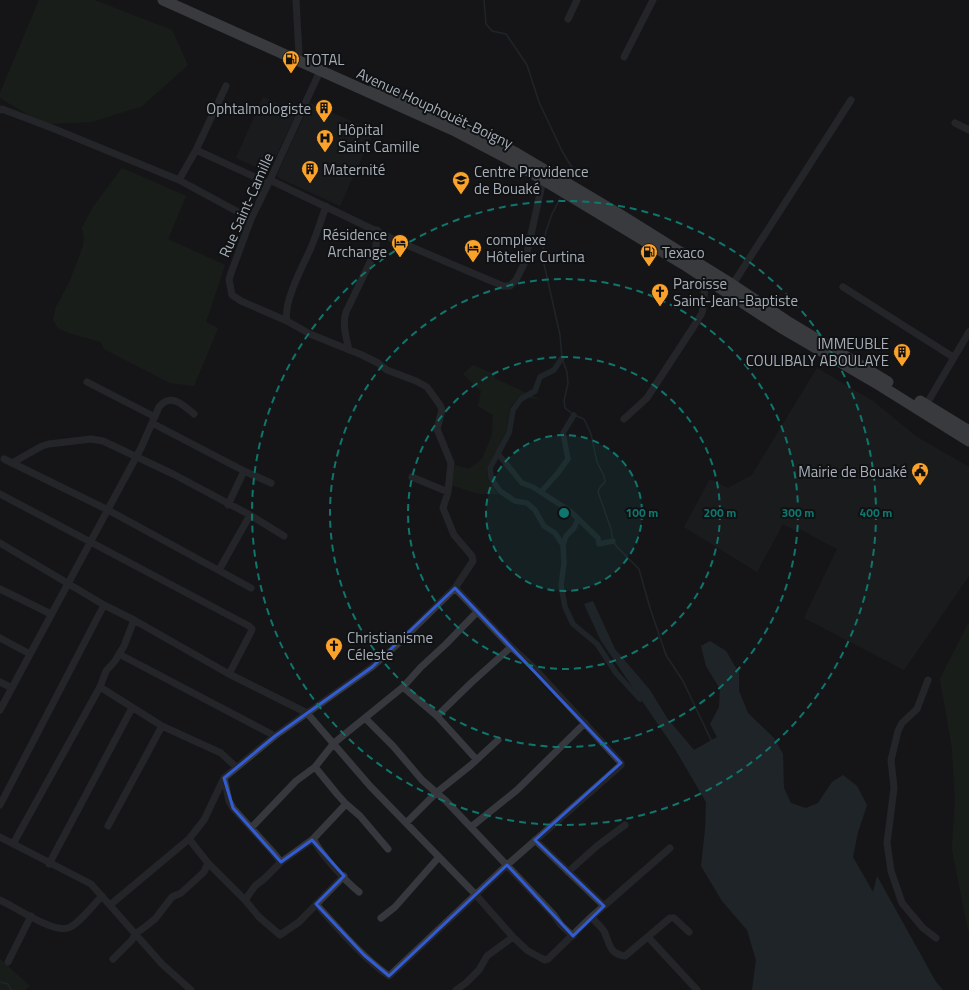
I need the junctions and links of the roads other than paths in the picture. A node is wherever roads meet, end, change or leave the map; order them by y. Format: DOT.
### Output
graph roads {
  1 [pos="163,0"];
  2 [pos="180,0"];
  3 [pos="296,0"];
  4 [pos="577,0"];
  5 [pos="653,0"];
  6 [pos="568,19"];
  7 [pos="624,57"];
  8 [pos="298,58"];
  9 [pos="320,71"];
  10 [pos="226,86"];
  11 [pos="851,100"];
  12 [pos="0,110"];
  13 [pos="955,123"];
  14 [pos="969,130"];
  15 [pos="196,150"];
  16 [pos="178,180"];
  17 [pos="543,180"];
  18 [pos="269,181"];
  19 [pos="326,206"];
  20 [pos="251,218"];
  21 [pos="377,230"];
  22 [pos="705,278"];
  23 [pos="843,286"];
  24 [pos="730,289"];
  25 [pos="287,321"];
  26 [pos="969,332"];
  27 [pos="349,350"];
  28 [pos="953,357"];
  29 [pos="87,382"];
  30 [pos="926,405"];
  31 [pos="194,414"];
  32 [pos="624,419"];
  33 [pos="153,420"];
  34 [pos="969,431"];
  35 [pos="969,441"];
  36 [pos="136,456"];
  37 [pos="4,459"];
  38 [pos="12,462"];
  39 [pos="244,471"];
  40 [pos="412,477"];
  41 [pos="271,483"];
  42 [pos="448,492"];
  43 [pos="0,494"];
  44 [pos="228,505"];
  45 [pos="108,510"];
  46 [pos="250,515"];
  47 [pos="284,536"];
  48 [pos="91,542"];
  49 [pos="0,543"];
  50 [pos="219,570"];
  51 [pos="68,583"];
  52 [pos="251,588"];
  53 [pos="455,588"];
  54 [pos="0,590"];
  55 [pos="104,605"];
  56 [pos="477,612"];
  57 [pos="51,614"];
  58 [pos="134,620"];
  59 [pos="0,638"];
  60 [pos="511,647"];
  61 [pos="30,654"];
  62 [pos="119,654"];
  63 [pos="228,674"];
  64 [pos="928,680"];
  65 [pos="0,682"];
  66 [pos="100,687"];
  67 [pos="403,687"];
  68 [pos="12,688"];
  69 [pos="132,708"];
  70 [pos="0,710"];
  71 [pos="307,713"];
  72 [pos="437,716"];
  73 [pos="365,718"];
  74 [pos="585,723"];
  75 [pos="162,726"];
  76 [pos="275,736"];
  77 [pos="498,740"];
  78 [pos="334,743"];
  79 [pos="476,759"];
  80 [pos="236,767"];
  81 [pos="315,767"];
  82 [pos="224,778"];
  83 [pos="436,793"];
  84 [pos="346,804"];
  85 [pos="0,805"];
  86 [pos="406,824"];
  87 [pos="625,825"];
  88 [pos="108,826"];
  89 [pos="471,827"];
  90 [pos="251,828"];
  91 [pos="0,837"];
  92 [pos="313,839"];
  93 [pos="189,840"];
  94 [pos="535,840"];
  95 [pos="13,844"];
  96 [pos="670,848"];
  97 [pos="388,849"];
  98 [pos="439,857"];
  99 [pos="281,862"];
  100 [pos="208,863"];
  101 [pos="49,864"];
  102 [pos="506,865"];
  103 [pos="568,872"];
  104 [pos="344,876"];
  105 [pos="359,892"];
  106 [pos="476,894"];
  107 [pos="102,896"];
  108 [pos="0,900"];
  109 [pos="245,900"];
  110 [pos="316,904"];
  111 [pos="110,905"];
  112 [pos="604,906"];
  113 [pos="31,916"];
  114 [pos="381,918"];
  115 [pos="589,919"];
  116 [pos="689,932"];
  117 [pos="135,934"];
  118 [pos="573,936"];
  119 [pos="513,937"];
  120 [pos="648,937"];
  121 [pos="936,938"];
  122 [pos="113,959"];
  123 [pos="8,962"];
  124 [pos="191,990"];
  125 [pos="456,990"];
  126 [pos="697,990"];
  1 -- 8 [label="highway, Avenue Houphouët-Boigny"];
  2 -- 8 [label="highway, Avenue Houphouët-Boigny"];
  3 -- 8 [label="street"];
  4 -- 6 [label="street"];
  5 -- 7 [label="street"];
  8 -- 9 [label="highway, Avenue Houphouët-Boigny"];
  8 -- 24 [label="highway, Avenue Houphouët-Boigny"];
  9 -- 17 [label="highway, Avenue Houphouët-Boigny"];
  9 -- 18 [label="street, Rue Saint-Camille"];
  10 -- 15 [label="street"];
  11 -- 24 [label="street"];
  12 -- 16 [label="street"];
  13 -- 14 [label="street"];
  15 -- 16 [label="street"];
  15 -- 18 [label="street"];
  16 -- 20 [label="street"];
  17 -- 21 [label="street"];
  17 -- 22 [label="highway, Avenue Houphouët-Boigny"];
  18 -- 19 [label="street"];
  18 -- 20 [label="street, Rue Saint-Camille"];
  19 -- 21 [label="street"];
  19 -- 25 [label="street"];
  20 -- 25 [label="street, Rue Saint-Camille"];
  21 -- 27 [label="street"];
  22 -- 24 [label="highway, Avenue Houphouët-Boigny"];
  22 -- 32 [label="street"];
  23 -- 28 [label="street"];
  24 -- 30 [label="highway, Avenue Houphouët-Boigny"];
  24 -- 35 [label="highway, Avenue Houphouët-Boigny"];
  25 -- 27 [label="street"];
  26 -- 28 [label="street"];
  27 -- 42 [label="street"];
  28 -- 30 [label="street"];
  29 -- 33 [label="street"];
  30 -- 34 [label="highway, Avenue Houphouët-Boigny"];
  31 -- 33 [label="street"];
  33 -- 36 [label="street"];
  33 -- 39 [label="street"];
  36 -- 38 [label="street"];
  36 -- 44 [label="street"];
  36 -- 45 [label="street"];
  37 -- 38 [label="street"];
  38 -- 45 [label="street"];
  39 -- 41 [label="street"];
  39 -- 44 [label="street"];
  40 -- 42 [label="street"];
  42 -- 53 [label="street"];
  43 -- 48 [label="street"];
  44 -- 46 [label="street"];
  45 -- 48 [label="street"];
  45 -- 50 [label="street"];
  46 -- 47 [label="street"];
  46 -- 50 [label="street"];
  48 -- 51 [label="street"];
  48 -- 63 [label="street"];
  49 -- 51 [label="street"];
  50 -- 52 [label="street"];
  51 -- 55 [label="street"];
  51 -- 57 [label="street"];
  53 -- 56 [label="street"];
  53 -- 71 [label="street"];
  54 -- 57 [label="street"];
  55 -- 58 [label="street"];
  55 -- 85 [label="street"];
  56 -- 60 [label="street"];
  56 -- 67 [label="street"];
  57 -- 61 [label="street"];
  58 -- 62 [label="street"];
  58 -- 63 [label="street"];
  59 -- 61 [label="street"];
  60 -- 72 [label="street"];
  60 -- 74 [label="street"];
  61 -- 68 [label="street"];
  62 -- 66 [label="street"];
  62 -- 76 [label="street"];
  63 -- 71 [label="street"];
  64 -- 121 [label="street"];
  65 -- 68 [label="street"];
  66 -- 69 [label="street"];
  66 -- 95 [label="street"];
  67 -- 72 [label="street"];
  67 -- 73 [label="street"];
  68 -- 70 [label="street"];
  69 -- 75 [label="street"];
  69 -- 101 [label="street"];
  71 -- 76 [label="street"];
  71 -- 78 [label="street"];
  72 -- 79 [label="street"];
  73 -- 78 [label="street"];
  73 -- 83 [label="street"];
  74 -- 89 [label="street"];
  74 -- 94 [label="street"];
  75 -- 80 [label="street"];
  75 -- 88 [label="street"];
  76 -- 80 [label="street"];
  77 -- 79 [label="street"];
  78 -- 81 [label="street"];
  78 -- 86 [label="street"];
  79 -- 83 [label="street"];
  80 -- 82 [label="street"];
  81 -- 84 [label="street"];
  81 -- 90 [label="street"];
  82 -- 90 [label="street"];
  82 -- 93 [label="street"];
  83 -- 86 [label="street"];
  83 -- 89 [label="street"];
  84 -- 92 [label="street"];
  84 -- 97 [label="street"];
  86 -- 98 [label="street"];
  87 -- 103 [label="street"];
  89 -- 102 [label="street"];
  90 -- 99 [label="street"];
  91 -- 95 [label="street"];
  92 -- 99 [label="street"];
  92 -- 104 [label="street"];
  93 -- 100 [label="street"];
  93 -- 111 [label="street"];
  94 -- 102 [label="street"];
  94 -- 103 [label="street"];
  95 -- 101 [label="street"];
  96 -- 112 [label="street"];
  98 -- 106 [label="street"];
  98 -- 114 [label="street"];
  99 -- 109 [label="street"];
  100 -- 109 [label="street"];
  100 -- 117 [label="street"];
  101 -- 107 [label="street"];
  102 -- 106 [label="street"];
  102 -- 118 [label="street"];
  103 -- 112 [label="street"];
  104 -- 105 [label="street"];
  104 -- 110 [label="street"];
  106 -- 110 [label="street"];
  106 -- 119 [label="street"];
  107 -- 111 [label="street"];
  107 -- 113 [label="street"];
  108 -- 113 [label="street"];
  109 -- 110 [label="street"];
  111 -- 117 [label="street"];
  112 -- 115 [label="street"];
  113 -- 123 [label="street"];
  115 -- 118 [label="street"];
  115 -- 120 [label="street"];
  116 -- 120 [label="street"];
  117 -- 122 [label="street"];
  117 -- 124 [label="street"];
  118 -- 119 [label="street"];
  119 -- 125 [label="street"];
  120 -- 126 [label="street"];
}
